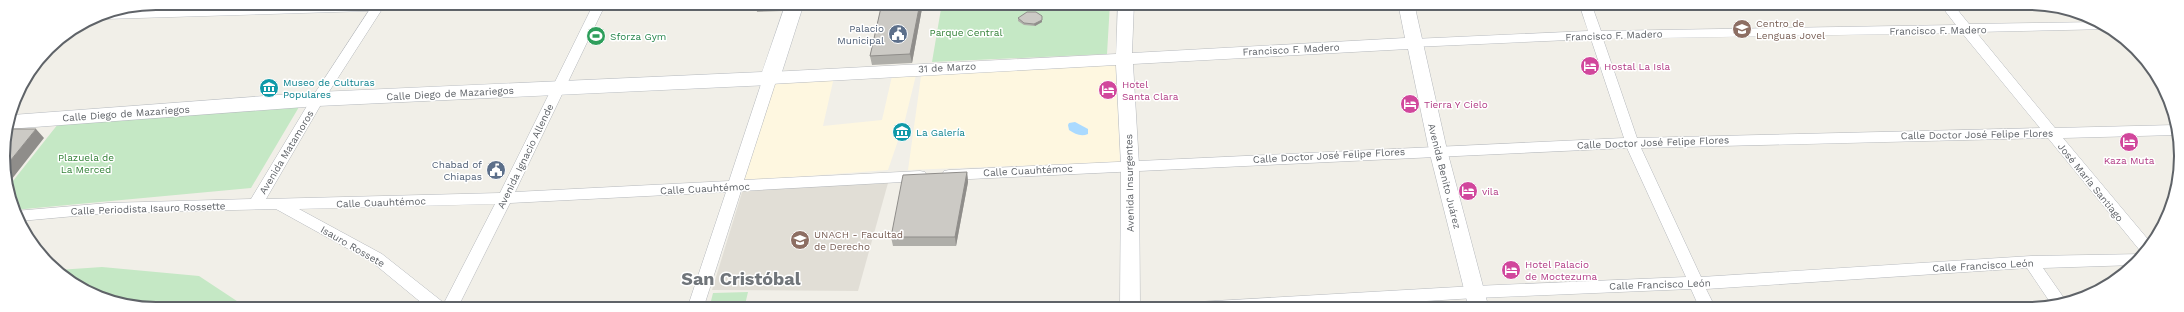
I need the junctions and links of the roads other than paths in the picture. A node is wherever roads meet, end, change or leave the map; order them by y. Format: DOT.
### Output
graph roads {
  1 [pos="196,10"];
  2 [pos="375,10"];
  3 [pos="597,10"];
  4 [pos="793,10"];
  5 [pos="1126,10"];
  6 [pos="1407,10"];
  7 [pos="1588,10"];
  8 [pos="1950,10"];
  9 [pos="132,12"];
  10 [pos="2095,26"];
  11 [pos="1965,30"];
  12 [pos="1597,35"];
  13 [pos="1413,43"];
  14 [pos="1124,58"];
  15 [pos="770,78"];
  16 [pos="558,88"];
  17 [pos="318,99"];
  18 [pos="14,122"];
  19 [pos="2171,130"];
  20 [pos="2050,132"];
  21 [pos="1632,142"];
  22 [pos="1438,150"];
  23 [pos="1130,165"];
  24 [pos="735,186"];
  25 [pos="505,198"];
  26 [pos="255,204"];
  27 [pos="279,205"];
  28 [pos="23,216"];
  29 [pos="2144,245"];
  30 [pos="2132,258"];
  31 [pos="2031,262"];
  32 [pos="1698,283"];
  33 [pos="2055,299"];
  34 [pos="1477,300"];
  35 [pos="432,302"];
  36 [pos="453,302"];
  37 [pos="697,302"];
  38 [pos="1130,302"];
  39 [pos="1411,302"];
  40 [pos="1705,302"];
  1 -- 9 [label="main road"];
  2 -- 17 [label="street, Avenida Matamoros"];
  3 -- 16 [label="street, Avenida Ignacio Allende"];
  4 -- 15 [label="main road"];
  5 -- 14 [label="street, Avenida Insurgentes"];
  6 -- 13 [label="street, Avenida Benito Juárez"];
  7 -- 12 [label="street"];
  8 -- 11 [label="street, José María Santiago"];
  10 -- 11 [label="street, Francisco F. Madero"];
  11 -- 12 [label="street, Francisco F. Madero"];
  11 -- 20 [label="street, José María Santiago"];
  12 -- 13 [label="street, Francisco F. Madero"];
  12 -- 21 [label="street"];
  13 -- 14 [label="street, Francisco F. Madero"];
  13 -- 22 [label="street, Avenida Benito Juárez"];
  14 -- 15 [label="street, 31 de Marzo"];
  14 -- 23 [label="street, Avenida Insurgentes"];
  15 -- 16 [label="main road, Calle Diego de Mazariegos"];
  15 -- 24 [label="street"];
  16 -- 17 [label="main road, Calle Diego de Mazariegos"];
  16 -- 25 [label="street, Avenida Ignacio Allende"];
  17 -- 18 [label="main road, Calle Diego de Mazariegos"];
  17 -- 26 [label="street, Avenida Matamoros"];
  19 -- 20 [label="street, Calle Doctor José Felipe Flores"];
  20 -- 21 [label="street, Calle Doctor José Felipe Flores"];
  20 -- 29 [label="street, José María Santiago"];
  21 -- 22 [label="street, Calle Doctor José Felipe Flores"];
  21 -- 32 [label="street"];
  22 -- 23 [label="street, Calle Doctor José Felipe Flores"];
  22 -- 34 [label="street, Avenida Benito Juárez"];
  23 -- 24 [label="street, Calle Cuauhtémoc"];
  23 -- 38 [label="street, Avenida Insurgentes"];
  24 -- 25 [label="street, Calle Cuauhtémoc"];
  24 -- 37 [label="street"];
  25 -- 27 [label="street, Calle Cuauhtémoc"];
  25 -- 36 [label="street, Avenida Ignacio Allende"];
  26 -- 27 [label="street, Calle Periodista Isauro Rossette"];
  26 -- 28 [label="street, Calle Periodista Isauro Rossette"];
  27 -- 35 [label="street, Isauro Rossete"];
  30 -- 31 [label="street, Calle Francisco León"];
  31 -- 32 [label="street, Calle Francisco León"];
  31 -- 33 [label="street"];
  32 -- 34 [label="street, Calle Francisco León"];
  32 -- 40 [label="street"];
  34 -- 39 [label="street, Calle Francisco León"];
}
